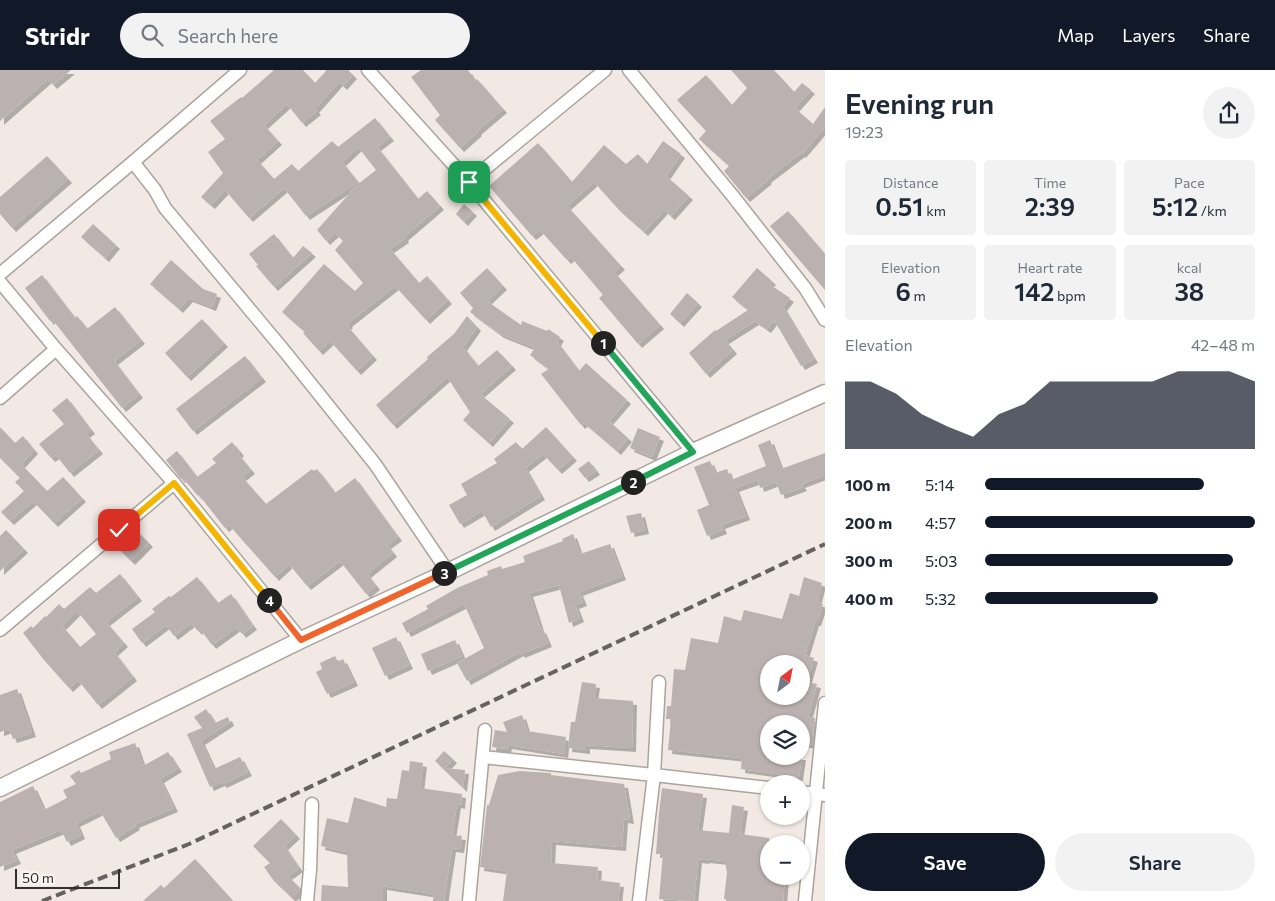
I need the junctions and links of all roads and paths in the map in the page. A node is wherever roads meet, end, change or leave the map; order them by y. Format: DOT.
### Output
graph roads {
  1 [pos="240,70"];
  2 [pos="368,70"];
  3 [pos="605,70"];
  4 [pos="629,70"];
  5 [pos="133,162"];
  6 [pos="469,182"];
  7 [pos="0,274"];
  8 [pos="0,282"];
  9 [pos="825,320"];
  10 [pos="56,349"];
  11 [pos="825,393"];
  12 [pos="0,398"];
  13 [pos="693,452"];
  14 [pos="174,483"];
  15 [pos="448,572"];
  16 [pos="0,630"];
  17 [pos="301,640"];
  18 [pos="659,682"];
  19 [pos="825,703"];
  20 [pos="485,730"];
  21 [pos="483,757"];
  22 [pos="654,775"];
  23 [pos="760,787"];
  24 [pos="0,788"];
  25 [pos="820,794"];
  26 [pos="312,804"];
  27 [pos="307,901"];
  28 [pos="469,901"];
  29 [pos="639,901"];
  30 [pos="805,901"];
  1 -- 5 [label="street"];
  2 -- 6 [label="street"];
  3 -- 6 [label="street"];
  4 -- 9 [label="street"];
  5 -- 7 [label="street"];
  5 -- 15 [label="street"];
  6 -- 13 [label="street"];
  8 -- 10 [label="street"];
  10 -- 12 [label="street"];
  10 -- 14 [label="street"];
  11 -- 13 [label="street"];
  13 -- 15 [label="street"];
  14 -- 16 [label="street"];
  14 -- 17 [label="street"];
  15 -- 17 [label="street"];
  17 -- 24 [label="street"];
  18 -- 22 [label="street"];
  19 -- 25 [label="street"];
  20 -- 21 [label="street"];
  21 -- 22 [label="street"];
  21 -- 28 [label="street"];
  22 -- 23 [label="street"];
  22 -- 29 [label="street"];
  25 -- 30 [label="street"];
  26 -- 27 [label="street"];
}
